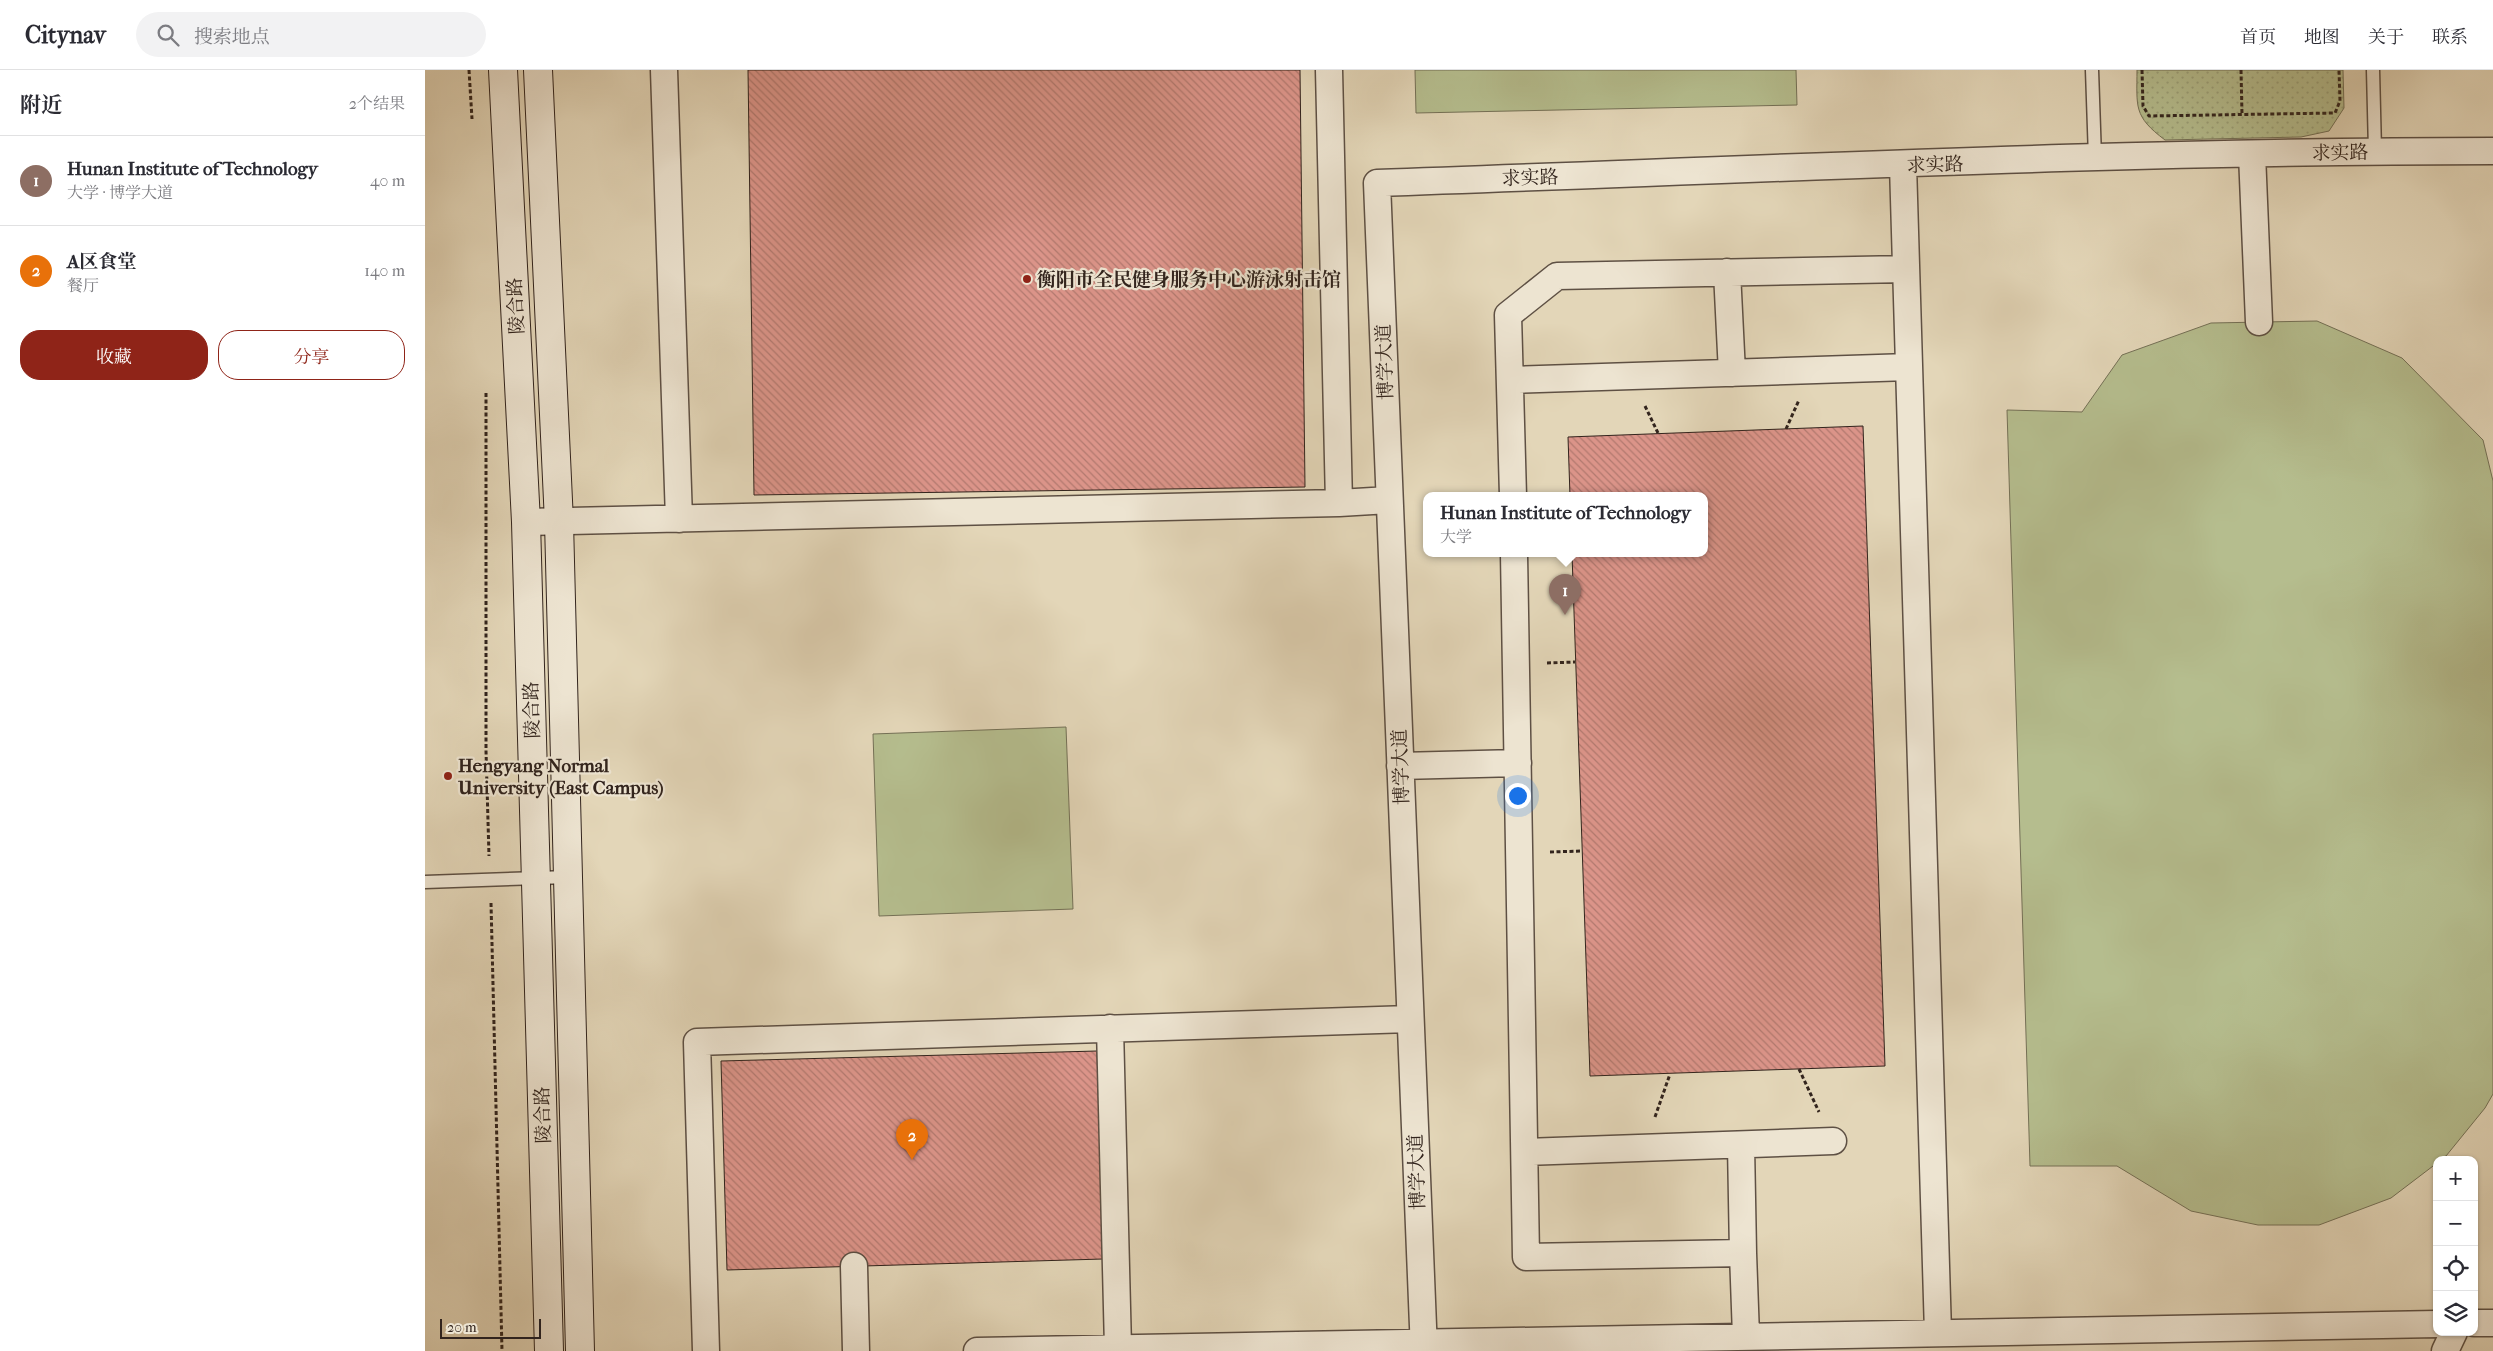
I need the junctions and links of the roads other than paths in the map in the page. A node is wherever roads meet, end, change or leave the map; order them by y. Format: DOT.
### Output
graph roads {
  1 [pos="503,70"];
  2 [pos="537,70"];
  3 [pos="664,70"];
  4 [pos="1329,70"];
  5 [pos="2092,70"];
  6 [pos="2373,70"];
  7 [pos="2375,151"];
  8 [pos="2493,151"];
  9 [pos="2252,154"];
  10 [pos="2095,158"];
  11 [pos="1903,165"];
  12 [pos="1377,183"];
  13 [pos="1906,269"];
  14 [pos="1727,272"];
  15 [pos="2259,322"];
  16 [pos="1909,367"];
  17 [pos="1732,373"];
  18 [pos="1511,380"];
  19 [pos="1513,492"];
  20 [pos="1389,500"];
  21 [pos="1339,503"];
  22 [pos="679,519"];
  23 [pos="526,522"];
  24 [pos="559,522"];
  25 [pos="1514,557"];
  26 [pos="1518,764"];
  27 [pos="1400,766"];
  28 [pos="568,877"];
  29 [pos="536,878"];
  30 [pos="425,882"];
  31 [pos="1410,1019"];
  32 [pos="1109,1028"];
  33 [pos="1833,1141"];
  34 [pos="1741,1144"];
  35 [pos="1525,1152"];
  36 [pos="1743,1253"];
  37 [pos="854,1266"];
  38 [pos="2478,1323"];
  39 [pos="2493,1323"];
  40 [pos="2433,1324"];
  41 [pos="1937,1333"];
  42 [pos="1746,1336"];
  43 [pos="2452,1336"];
  44 [pos="2102,1341"];
  45 [pos="1423,1346"];
  46 [pos="1118,1348"];
  47 [pos="1314,1348"];
  48 [pos="549,1351"];
  49 [pos="580,1351"];
  50 [pos="706,1351"];
  51 [pos="856,1351"];
  52 [pos="977,1351"];
  53 [pos="1009,1351"];
  54 [pos="2445,1351"];
  1 -- 23 [label="street, 陵合路"];
  2 -- 24 [label="street, 陵合路"];
  3 -- 22 [label="street"];
  4 -- 21 [label="street"];
  5 -- 10 [label="lane"];
  6 -- 7 [label="lane"];
  7 -- 8 [label="street, 求实路"];
  7 -- 9 [label="street, 求实路"];
  9 -- 10 [label="street, 求实路"];
  9 -- 15 [label="street"];
  10 -- 11 [label="street, 求实路"];
  11 -- 12 [label="street, 求实路"];
  11 -- 13 [label="street"];
  12 -- 20 [label="street, 博学大道"];
  13 -- 14 [label="street"];
  13 -- 16 [label="street"];
  14 -- 17 [label="street"];
  14 -- 18 [label="street"];
  16 -- 17 [label="street"];
  16 -- 41 [label="street"];
  17 -- 18 [label="street"];
  18 -- 19 [label="street"];
  20 -- 21 [label="street"];
  20 -- 27 [label="street, 博学大道"];
  21 -- 22 [label="street"];
  22 -- 24 [label="street"];
  23 -- 24 [label="street"];
  23 -- 29 [label="street, 陵合路"];
  24 -- 28 [label="street, 陵合路"];
  25 -- 26 [label="street"];
  26 -- 27 [label="street"];
  26 -- 35 [label="street"];
  27 -- 31 [label="street, 博学大道"];
  28 -- 29 [label="lane"];
  28 -- 49 [label="street, 陵合路"];
  29 -- 30 [label="lane"];
  29 -- 48 [label="street, 陵合路"];
  31 -- 32 [label="street"];
  31 -- 45 [label="street, 博学大道"];
  32 -- 46 [label="street"];
  32 -- 50 [label="street"];
  33 -- 34 [label="street"];
  34 -- 35 [label="street"];
  34 -- 36 [label="street"];
  35 -- 36 [label="street"];
  36 -- 42 [label="street"];
  37 -- 51 [label="street"];
  38 -- 39 [label="street"];
  40 -- 44 [label="street"];
  41 -- 42 [label="street"];
  41 -- 44 [label="street"];
  42 -- 45 [label="street"];
  43 -- 54 [label="street"];
  45 -- 47 [label="street"];
  46 -- 47 [label="street"];
  46 -- 53 [label="street"];
  52 -- 53 [label="street"];
}
